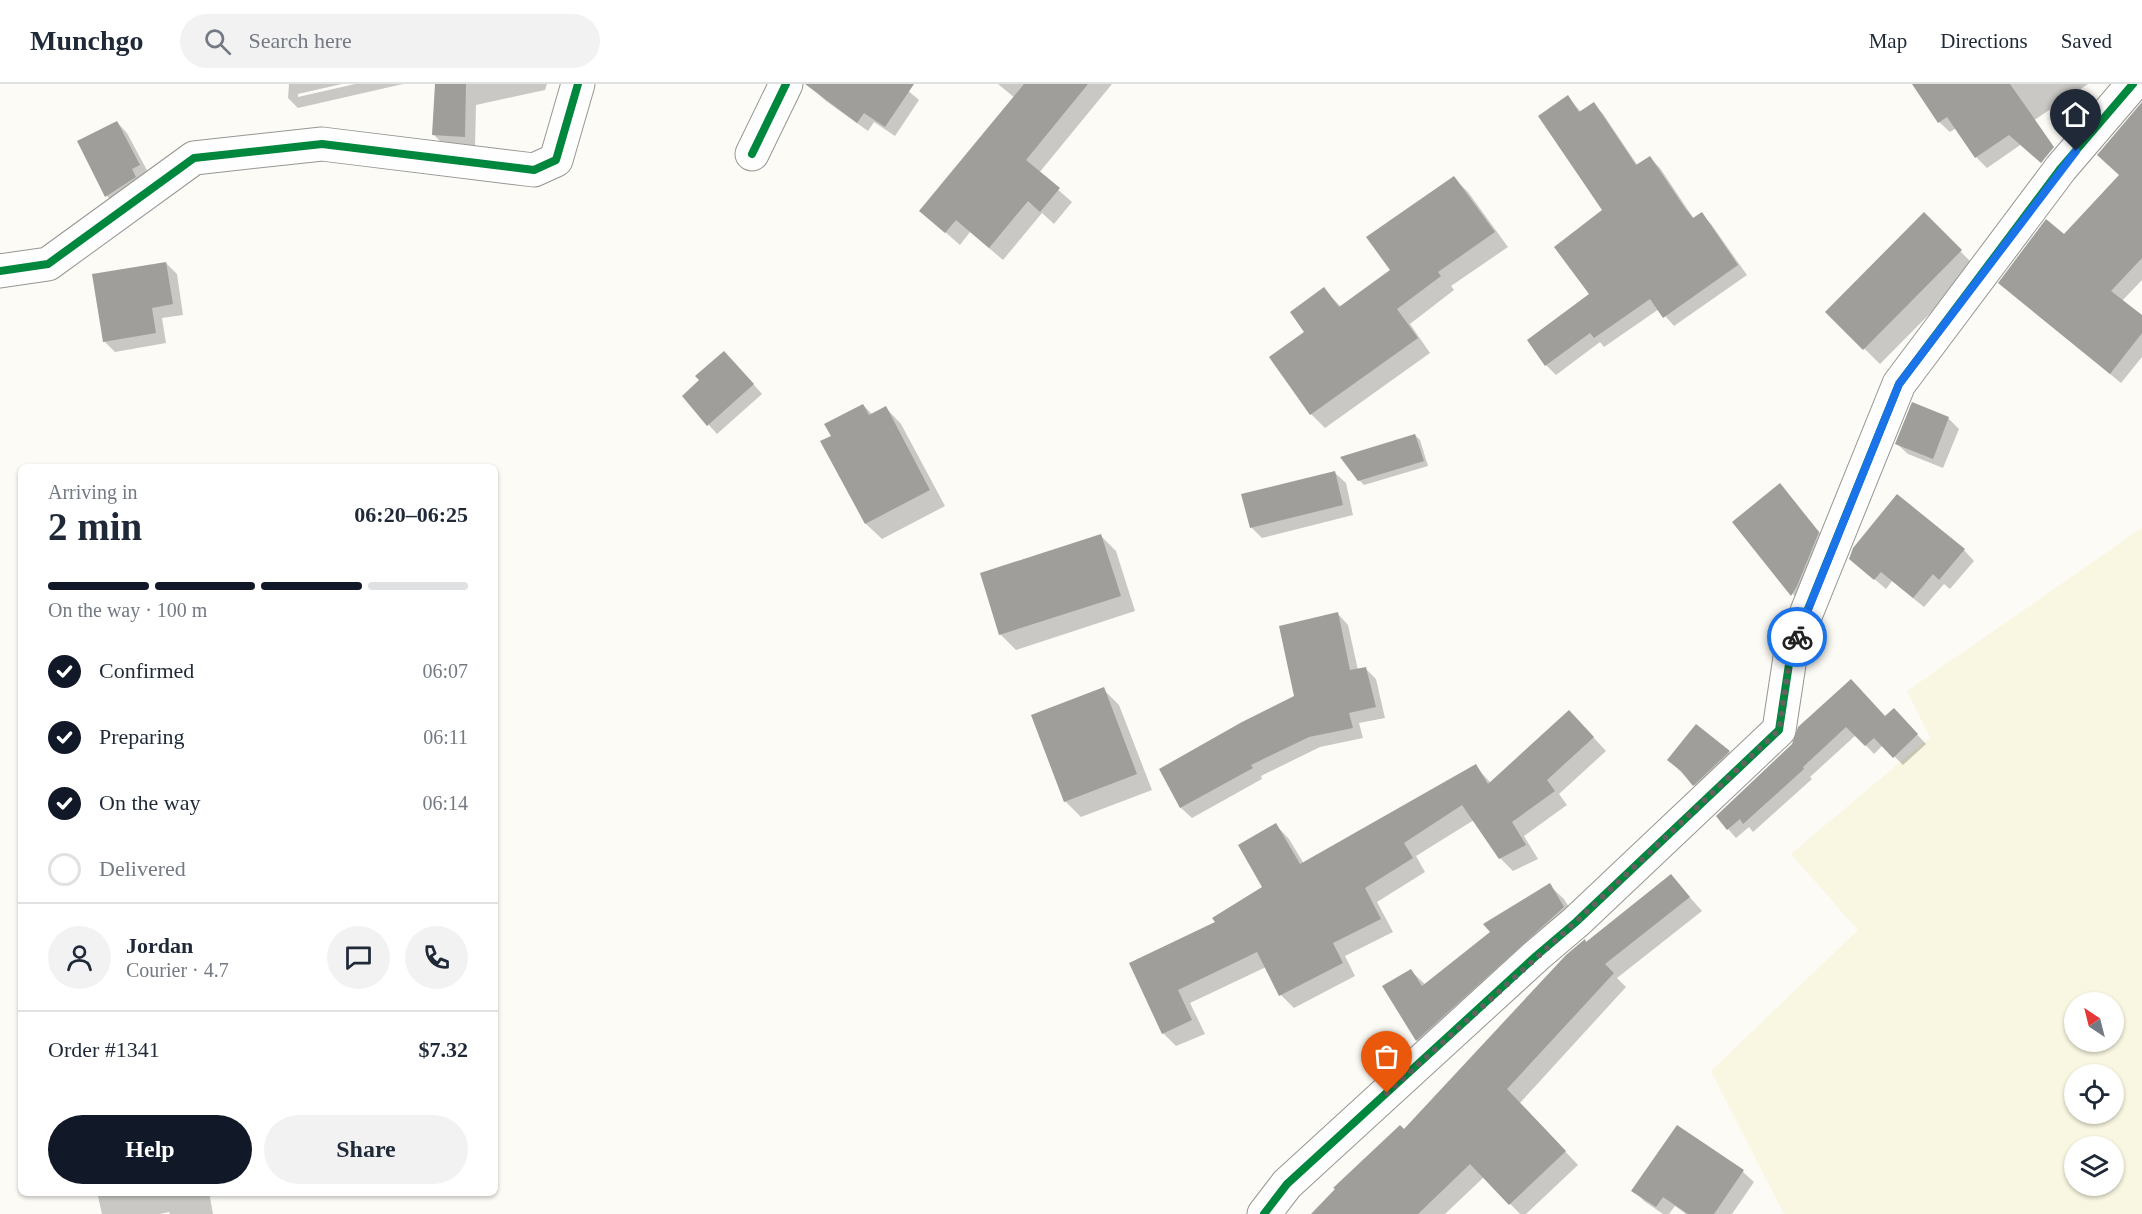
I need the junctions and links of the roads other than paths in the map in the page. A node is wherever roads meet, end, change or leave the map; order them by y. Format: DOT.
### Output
graph roads {
  1 [pos="578,84"];
  2 [pos="786,84"];
  3 [pos="2133,84"];
  4 [pos="752,154"];
  5 [pos="0,272"];
  6 [pos="1264,1214"];
  1 -- 5 [label="street"];
  2 -- 4 [label="street"];
  3 -- 6 [label="street"];
}
